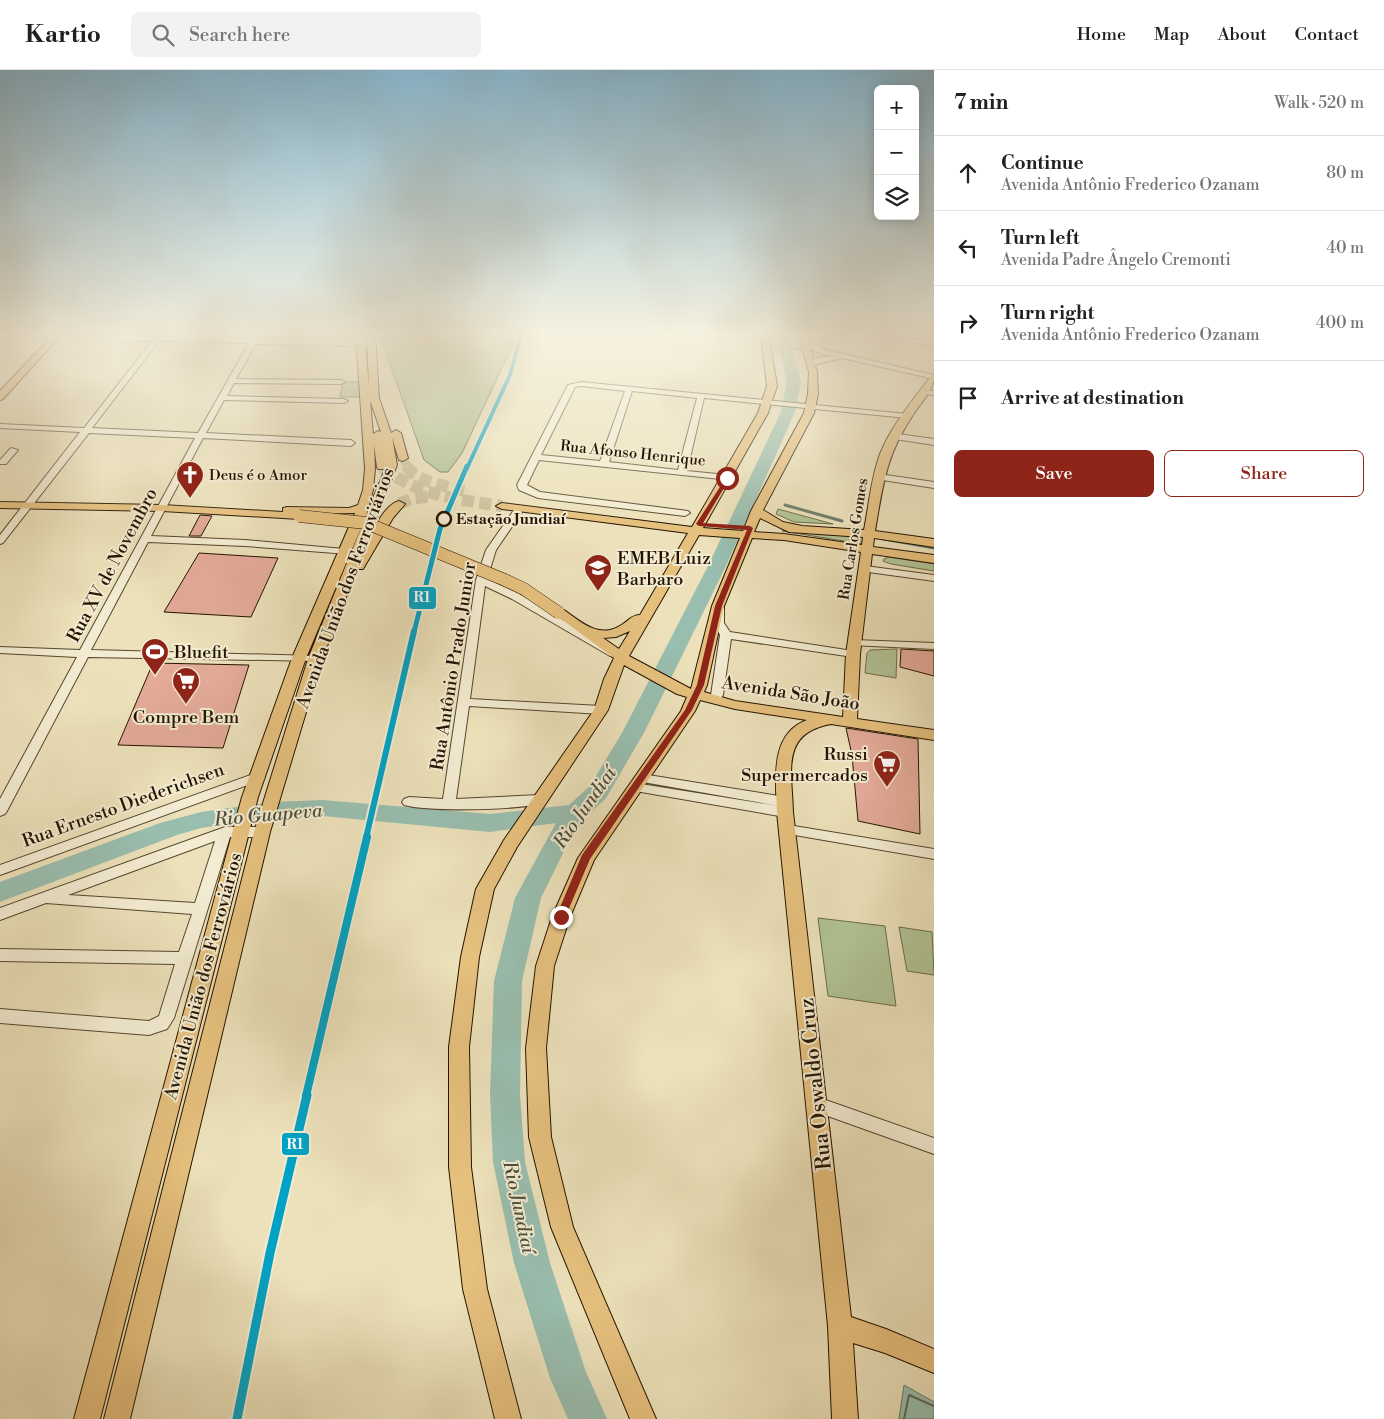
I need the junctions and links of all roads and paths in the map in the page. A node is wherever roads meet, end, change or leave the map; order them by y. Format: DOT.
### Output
graph roads {
  1 [pos="111,399"];
  2 [pos="220,399"];
  3 [pos="260,399"];
  4 [pos="366,399"];
  5 [pos="374,399"];
  6 [pos="378,399"];
  7 [pos="565,399"];
  8 [pos="626,399"];
  9 [pos="700,399"];
  10 [pos="726,399"];
  11 [pos="770,399"];
  12 [pos="810,399"];
  13 [pos="923,399"];
  14 [pos="344,401"];
  15 [pos="769,404"];
  16 [pos="366,406"];
  17 [pos="806,407"];
  18 [pos="907,416"];
  19 [pos="0,426"];
  20 [pos="87,430"];
  21 [pos="200,436"];
  22 [pos="898,437"];
  23 [pos="934,442"];
  24 [pos="351,443"];
  25 [pos="536,457"];
  26 [pos="403,458"];
  27 [pos="604,464"];
  28 [pos="382,467"];
  29 [pos="682,473"];
  30 [pos="879,477"];
  31 [pos="727,478"];
  32 [pos="934,485"];
  33 [pos="503,503"];
  34 [pos="28,504"];
  35 [pos="399,504"];
  36 [pos="0,505"];
  37 [pos="363,507"];
  38 [pos="162,508"];
  39 [pos="758,511"];
  40 [pos="254,512"];
  41 [pos="517,512"];
  42 [pos="685,513"];
  43 [pos="702,528"];
  44 [pos="800,530"];
  45 [pos="746,531"];
  46 [pos="869,534"];
  47 [pos="145,539"];
  48 [pos="0,541"];
  49 [pos="934,543"];
  50 [pos="867,550"];
  51 [pos="344,552"];
  52 [pos="934,559"];
  53 [pos="864,569"];
  54 [pos="934,578"];
  55 [pos="482,580"];
  56 [pos="718,606"];
  57 [pos="336,607"];
  58 [pos="648,608"];
  59 [pos="590,633"];
  60 [pos="726,634"];
  61 [pos="934,646"];
  62 [pos="854,648"];
  63 [pos="0,650"];
  64 [pos="83,654"];
  65 [pos="621,657"];
  66 [pos="299,658"];
  67 [pos="315,658"];
  68 [pos="693,691"];
  69 [pos="717,695"];
  70 [pos="463,702"];
  71 [pos="735,705"];
  72 [pos="601,710"];
  73 [pos="834,719"];
  74 [pos="850,721"];
  75 [pos="934,735"];
  76 [pos="259,776"];
  77 [pos="638,783"];
  78 [pos="409,802"];
  79 [pos="449,805"];
  80 [pos="535,806"];
  81 [pos="0,811"];
  82 [pos="786,815"];
  83 [pos="247,829"];
  84 [pos="934,854"];
  85 [pos="0,870"];
  86 [pos="44,898"];
  87 [pos="200,909"];
  88 [pos="0,914"];
  89 [pos="0,955"];
  90 [pos="185,958"];
  91 [pos="0,1016"];
  92 [pos="817,1105"];
  93 [pos="934,1146"];
  94 [pos="840,1326"];
  95 [pos="934,1361"];
  96 [pos="87,1419"];
  97 [pos="117,1419"];
  98 [pos="508,1419"];
  99 [pos="643,1419"];
  100 [pos="845,1419"];
  1 -- 20 [label="street"];
  2 -- 21 [label="street, Rua XV de Novembro"];
  3 -- 14 [label="street"];
  4 -- 16 [label="main road, Avenida União dos Ferroviários"];
  5 -- 57 [label="main road, Avenida União dos Ferroviários"];
  6 -- 26 [label="main road"];
  7 -- 25 [label="street"];
  8 -- 27 [label="street"];
  9 -- 29 [label="street"];
  10 -- 15 [label="street"];
  11 -- 15 [label="main road"];
  12 -- 17 [label="main road"];
  13 -- 18 [label="main road, Rua Carlos Gomes"];
  15 -- 17 [label="street"];
  15 -- 31 [label="main road"];
  16 -- 28 [label="main road"];
  16 -- 37 [label="main road, Avenida União dos Ferroviários"];
  17 -- 18 [label="street"];
  17 -- 39 [label="main road"];
  18 -- 22 [label="main road, Rua Carlos Gomes"];
  19 -- 20 [label="street"];
  20 -- 21 [label="street"];
  20 -- 34 [label="street"];
  21 -- 24 [label="street"];
  21 -- 38 [label="street, Rua XV de Novembro"];
  22 -- 23 [label="street"];
  22 -- 30 [label="main road, Rua Carlos Gomes"];
  25 -- 27 [label="street, Rua Afonso Henrique"];
  25 -- 42 [label="street"];
  27 -- 29 [label="street, Rua Afonso Henrique"];
  29 -- 31 [label="street, Rua Afonso Henrique"];
  30 -- 32 [label="street"];
  30 -- 46 [label="main road, Rua Carlos Gomes"];
  31 -- 43 [label="main road"];
  33 -- 43 [label="main road"];
  34 -- 36 [label="main road"];
  34 -- 38 [label="main road"];
  34 -- 48 [label="street"];
  35 -- 57 [label="main road"];
  37 -- 40 [label="main road"];
  37 -- 51 [label="main road, Avenida União dos Ferroviários"];
  38 -- 40 [label="main road"];
  38 -- 47 [label="street, Rua XV de Novembro"];
  39 -- 44 [label="main road"];
  39 -- 45 [label="main road"];
  40 -- 59 [label="main road, Avenida São João, bridge"];
  41 -- 55 [label="street, Rua Antônio Prado Junior"];
  43 -- 45 [label="main road"];
  43 -- 58 [label="main road"];
  44 -- 45 [label="main road"];
  44 -- 46 [label="main road"];
  45 -- 50 [label="main road"];
  45 -- 56 [label="main road"];
  46 -- 49 [label="main road"];
  46 -- 50 [label="main road, Rua Carlos Gomes"];
  47 -- 51 [label="street"];
  47 -- 64 [label="street, Rua XV de Novembro"];
  50 -- 52 [label="main road"];
  50 -- 53 [label="main road, Rua Carlos Gomes"];
  51 -- 66 [label="main road, Avenida União dos Ferroviários"];
  53 -- 54 [label="street"];
  53 -- 62 [label="main road, Rua Carlos Gomes"];
  55 -- 65 [label="street, Avenida São João"];
  55 -- 70 [label="street, Rua Antônio Prado Junior"];
  56 -- 60 [label="street"];
  56 -- 68 [label="main road"];
  57 -- 67 [label="main road, Avenida União dos Ferroviários"];
  58 -- 59 [label="main road"];
  58 -- 65 [label="main road"];
  59 -- 65 [label="main road, Avenida São João"];
  60 -- 62 [label="street"];
  60 -- 69 [label="street"];
  61 -- 62 [label="street"];
  62 -- 74 [label="main road, Rua Carlos Gomes"];
  63 -- 64 [label="street"];
  64 -- 66 [label="street"];
  64 -- 81 [label="street, Rua XV de Novembro"];
  65 -- 68 [label="main road, Avenida São João"];
  65 -- 72 [label="main road"];
  66 -- 67 [label="street"];
  66 -- 76 [label="main road, Avenida União dos Ferroviários"];
  67 -- 83 [label="main road, Avenida União dos Ferroviários"];
  68 -- 69 [label="main road"];
  68 -- 71 [label="main road, Avenida São João"];
  68 -- 77 [label="main road"];
  69 -- 71 [label="main road"];
  70 -- 72 [label="street"];
  70 -- 79 [label="street, Rua Antônio Prado Junior"];
  71 -- 73 [label="main road, Avenida São João"];
  72 -- 80 [label="main road"];
  73 -- 74 [label="main road, Avenida São João"];
  73 -- 82 [label="main road, Rua Oswaldo Cruz"];
  74 -- 75 [label="main road, Avenida São João"];
  76 -- 83 [label="main road, Avenida União dos Ferroviários"];
  76 -- 85 [label="street, Rua Ernesto Diederichsen"];
  77 -- 82 [label="street"];
  77 -- 99 [label="main road"];
  78 -- 79 [label="street"];
  79 -- 80 [label="street"];
  80 -- 98 [label="main road"];
  82 -- 84 [label="street"];
  82 -- 92 [label="main road, Rua Oswaldo Cruz"];
  83 -- 86 [label="street"];
  83 -- 87 [label="street"];
  83 -- 96 [label="main road, Avenida União dos Ferroviários"];
  83 -- 97 [label="main road, Avenida União dos Ferroviários"];
  86 -- 87 [label="street"];
  86 -- 88 [label="street"];
  87 -- 90 [label="street"];
  89 -- 90 [label="street"];
  90 -- 91 [label="street"];
  92 -- 93 [label="street"];
  92 -- 94 [label="main road, Rua Oswaldo Cruz"];
  94 -- 95 [label="main road"];
  94 -- 100 [label="main road, Rua Oswaldo Cruz"];
}
